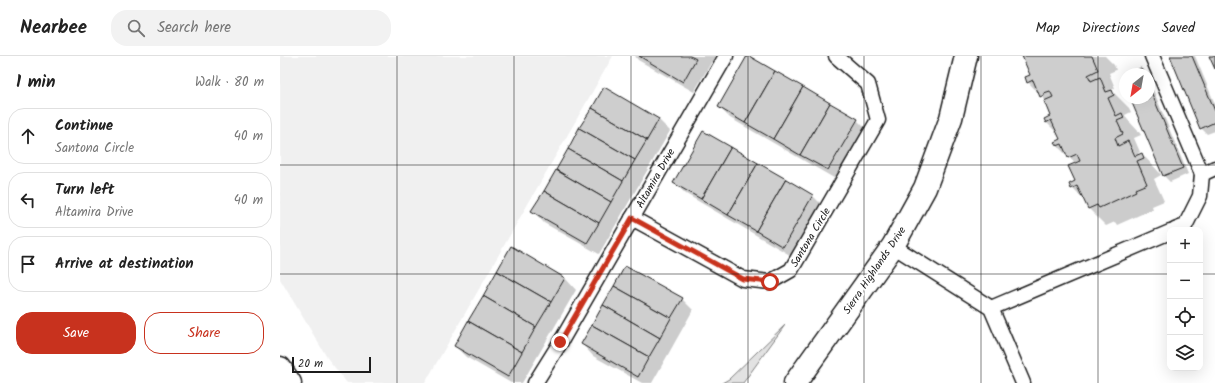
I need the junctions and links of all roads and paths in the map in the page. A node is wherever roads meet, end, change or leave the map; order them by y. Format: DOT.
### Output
graph roads {
  1 [pos="726,56"];
  2 [pos="836,56"];
  3 [pos="966,56"];
  4 [pos="1152,56"];
  5 [pos="1215,168"];
  6 [pos="1202,174"];
  7 [pos="632,218"];
  8 [pos="1182,227"];
  9 [pos="1167,233"];
  10 [pos="893,246"];
  11 [pos="991,308"];
  12 [pos="280,368"];
  13 [pos="290,383"];
  14 [pos="535,383"];
  15 [pos="795,383"];
  16 [pos="1022,383"];
  1 -- 7 [label="lane, Altamira Drive"];
  2 -- 7 [label="lane, Santona Circle"];
  3 -- 10 [label="street, Sierra Highlands Drive"];
  4 -- 6 [label="lane"];
  5 -- 6 [label="lane"];
  6 -- 8 [label="lane"];
  7 -- 14 [label="lane, Altamira Drive"];
  9 -- 11 [label="lane"];
  10 -- 11 [label="lane"];
  10 -- 15 [label="street, Sierra Highlands Drive"];
  11 -- 16 [label="lane"];
  12 -- 13 [label="street"];
}
